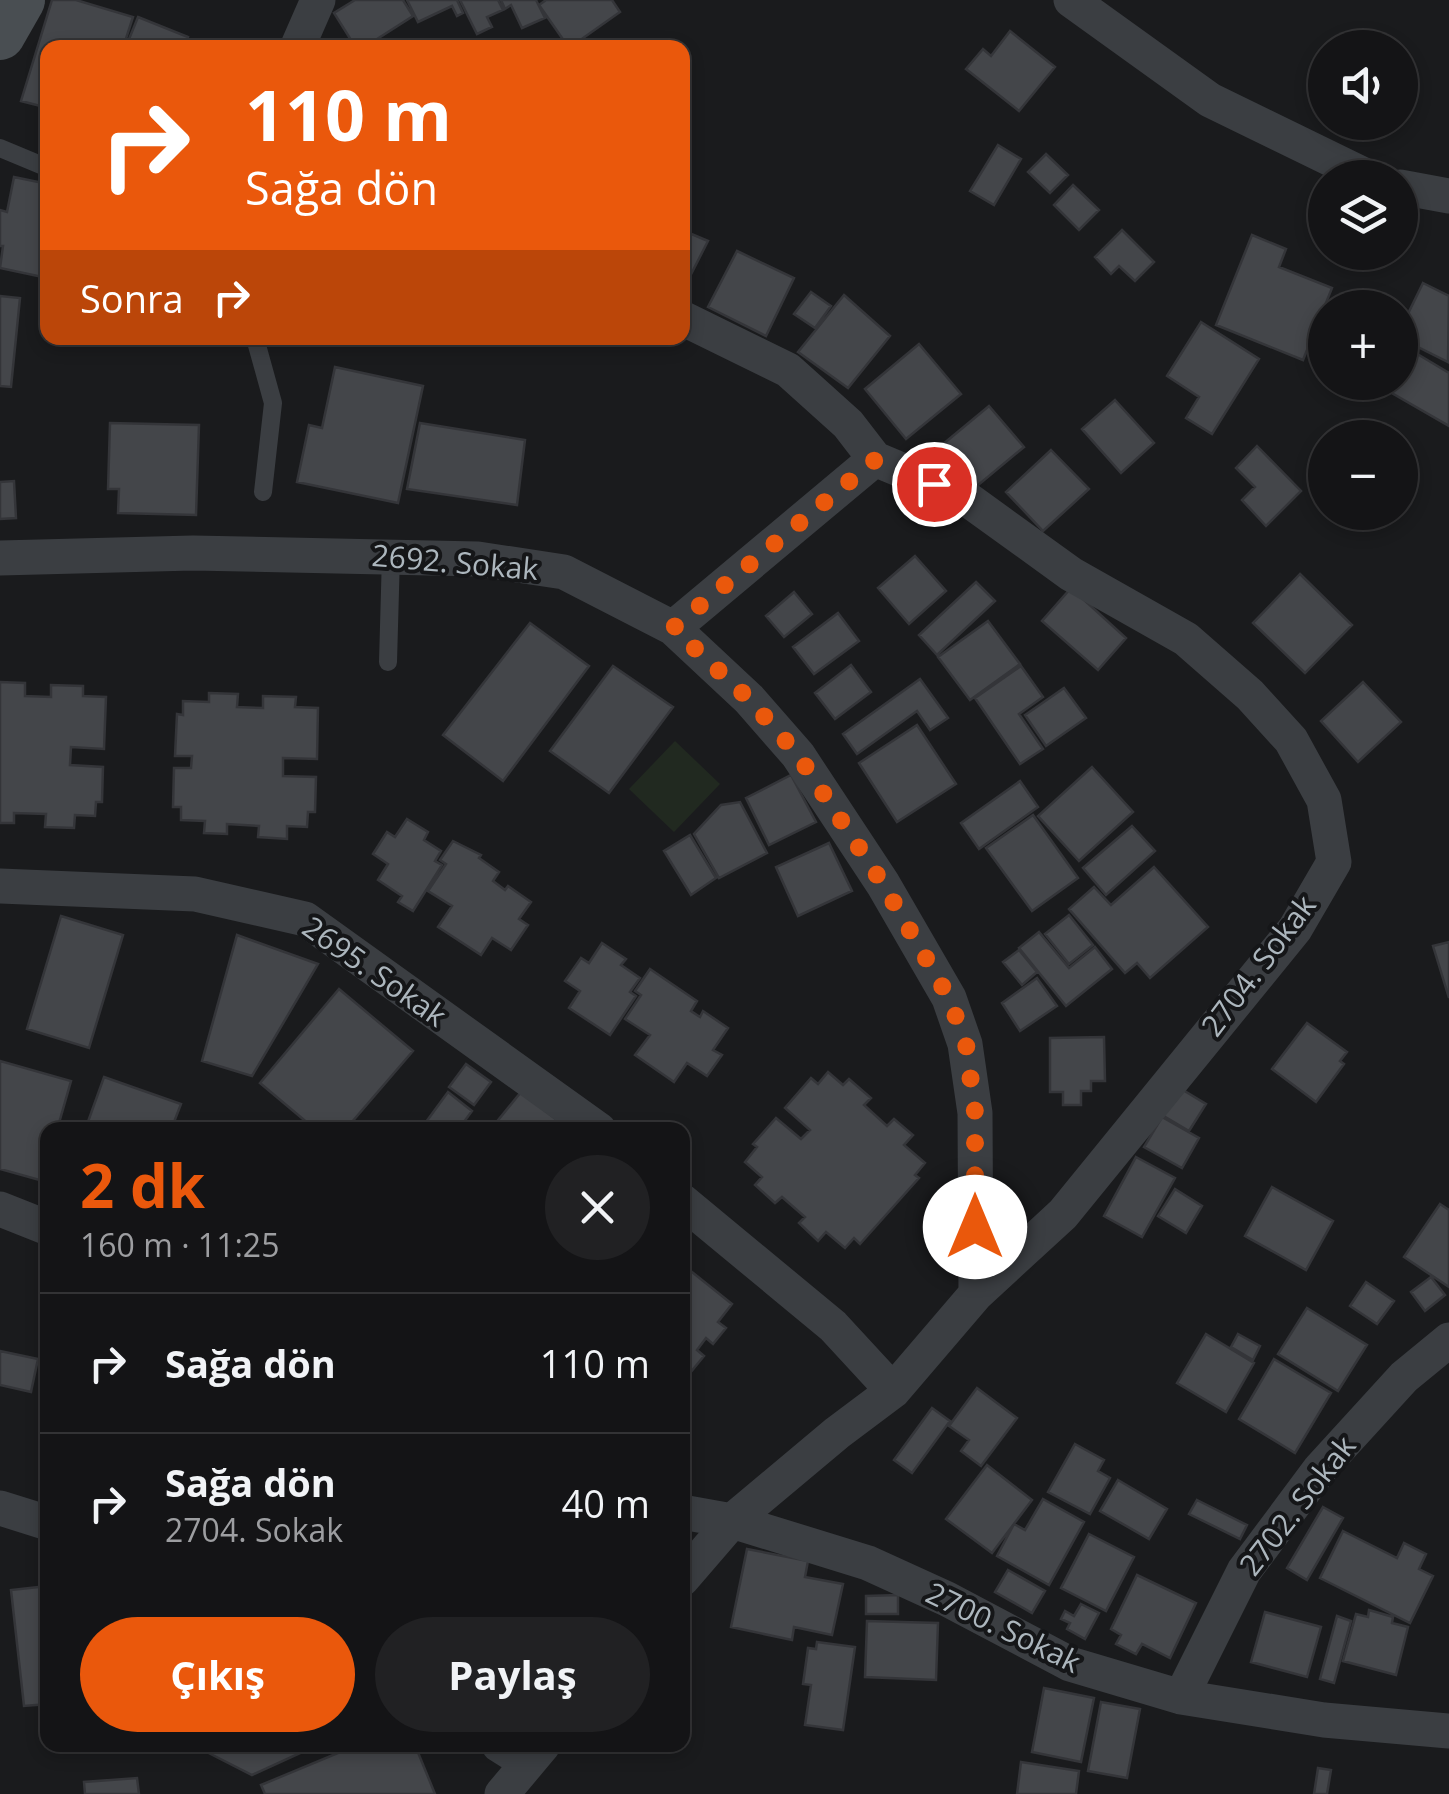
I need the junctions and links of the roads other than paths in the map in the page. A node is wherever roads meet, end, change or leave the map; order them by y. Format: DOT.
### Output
graph roads {
  1 [pos="20,0"];
  2 [pos="318,0"];
  3 [pos="1070,0"];
  4 [pos="0,35"];
  5 [pos="300,40"];
  6 [pos="0,148"];
  7 [pos="1333,160"];
  8 [pos="40,165"];
  9 [pos="1418,191"];
  10 [pos="1449,196"];
  11 [pos="690,322"];
  12 [pos="257,345"];
  13 [pos="875,460"];
  14 [pos="263,492"];
  15 [pos="391,555"];
  16 [pos="0,558"];
  17 [pos="673,628"];
  18 [pos="388,662"];
  19 [pos="0,886"];
  20 [pos="588,1122"];
  21 [pos="690,1208"];
  22 [pos="0,1209"];
  23 [pos="40,1225"];
  24 [pos="976,1294"];
  25 [pos="1449,1340"];
  26 [pos="893,1392"];
  27 [pos="0,1508"];
  28 [pos="690,1513"];
  29 [pos="40,1520"];
  30 [pos="732,1521"];
  31 [pos="690,1570"];
  32 [pos="1182,1698"];
  33 [pos="1449,1732"];
  34 [pos="523,1752"];
  35 [pos="502,1794"];
  1 -- 4 [label="main road"];
  2 -- 5 [label="street"];
  3 -- 7 [label="street"];
  6 -- 8 [label="lane"];
  9 -- 10 [label="street"];
  11 -- 13 [label="street, 2704. Sokak"];
  12 -- 14 [label="lane"];
  13 -- 17 [label="street"];
  13 -- 24 [label="street, 2704. Sokak"];
  15 -- 16 [label="street, 2692. Sokak"];
  15 -- 17 [label="street, 2692. Sokak"];
  15 -- 18 [label="lane"];
  17 -- 24 [label="street, 2692. Sokak"];
  19 -- 20 [label="street, 2695. Sokak"];
  21 -- 26 [label="street"];
  22 -- 23 [label="street"];
  24 -- 26 [label="street, 2704. Sokak"];
  25 -- 32 [label="street, 2702. Sokak"];
  26 -- 30 [label="street, 2704. Sokak"];
  27 -- 29 [label="street"];
  28 -- 30 [label="street, 2700. Sokak"];
  30 -- 31 [label="street"];
  30 -- 32 [label="street, 2700. Sokak"];
  32 -- 33 [label="street, 2700. Sokak"];
  34 -- 35 [label="street"];
}
